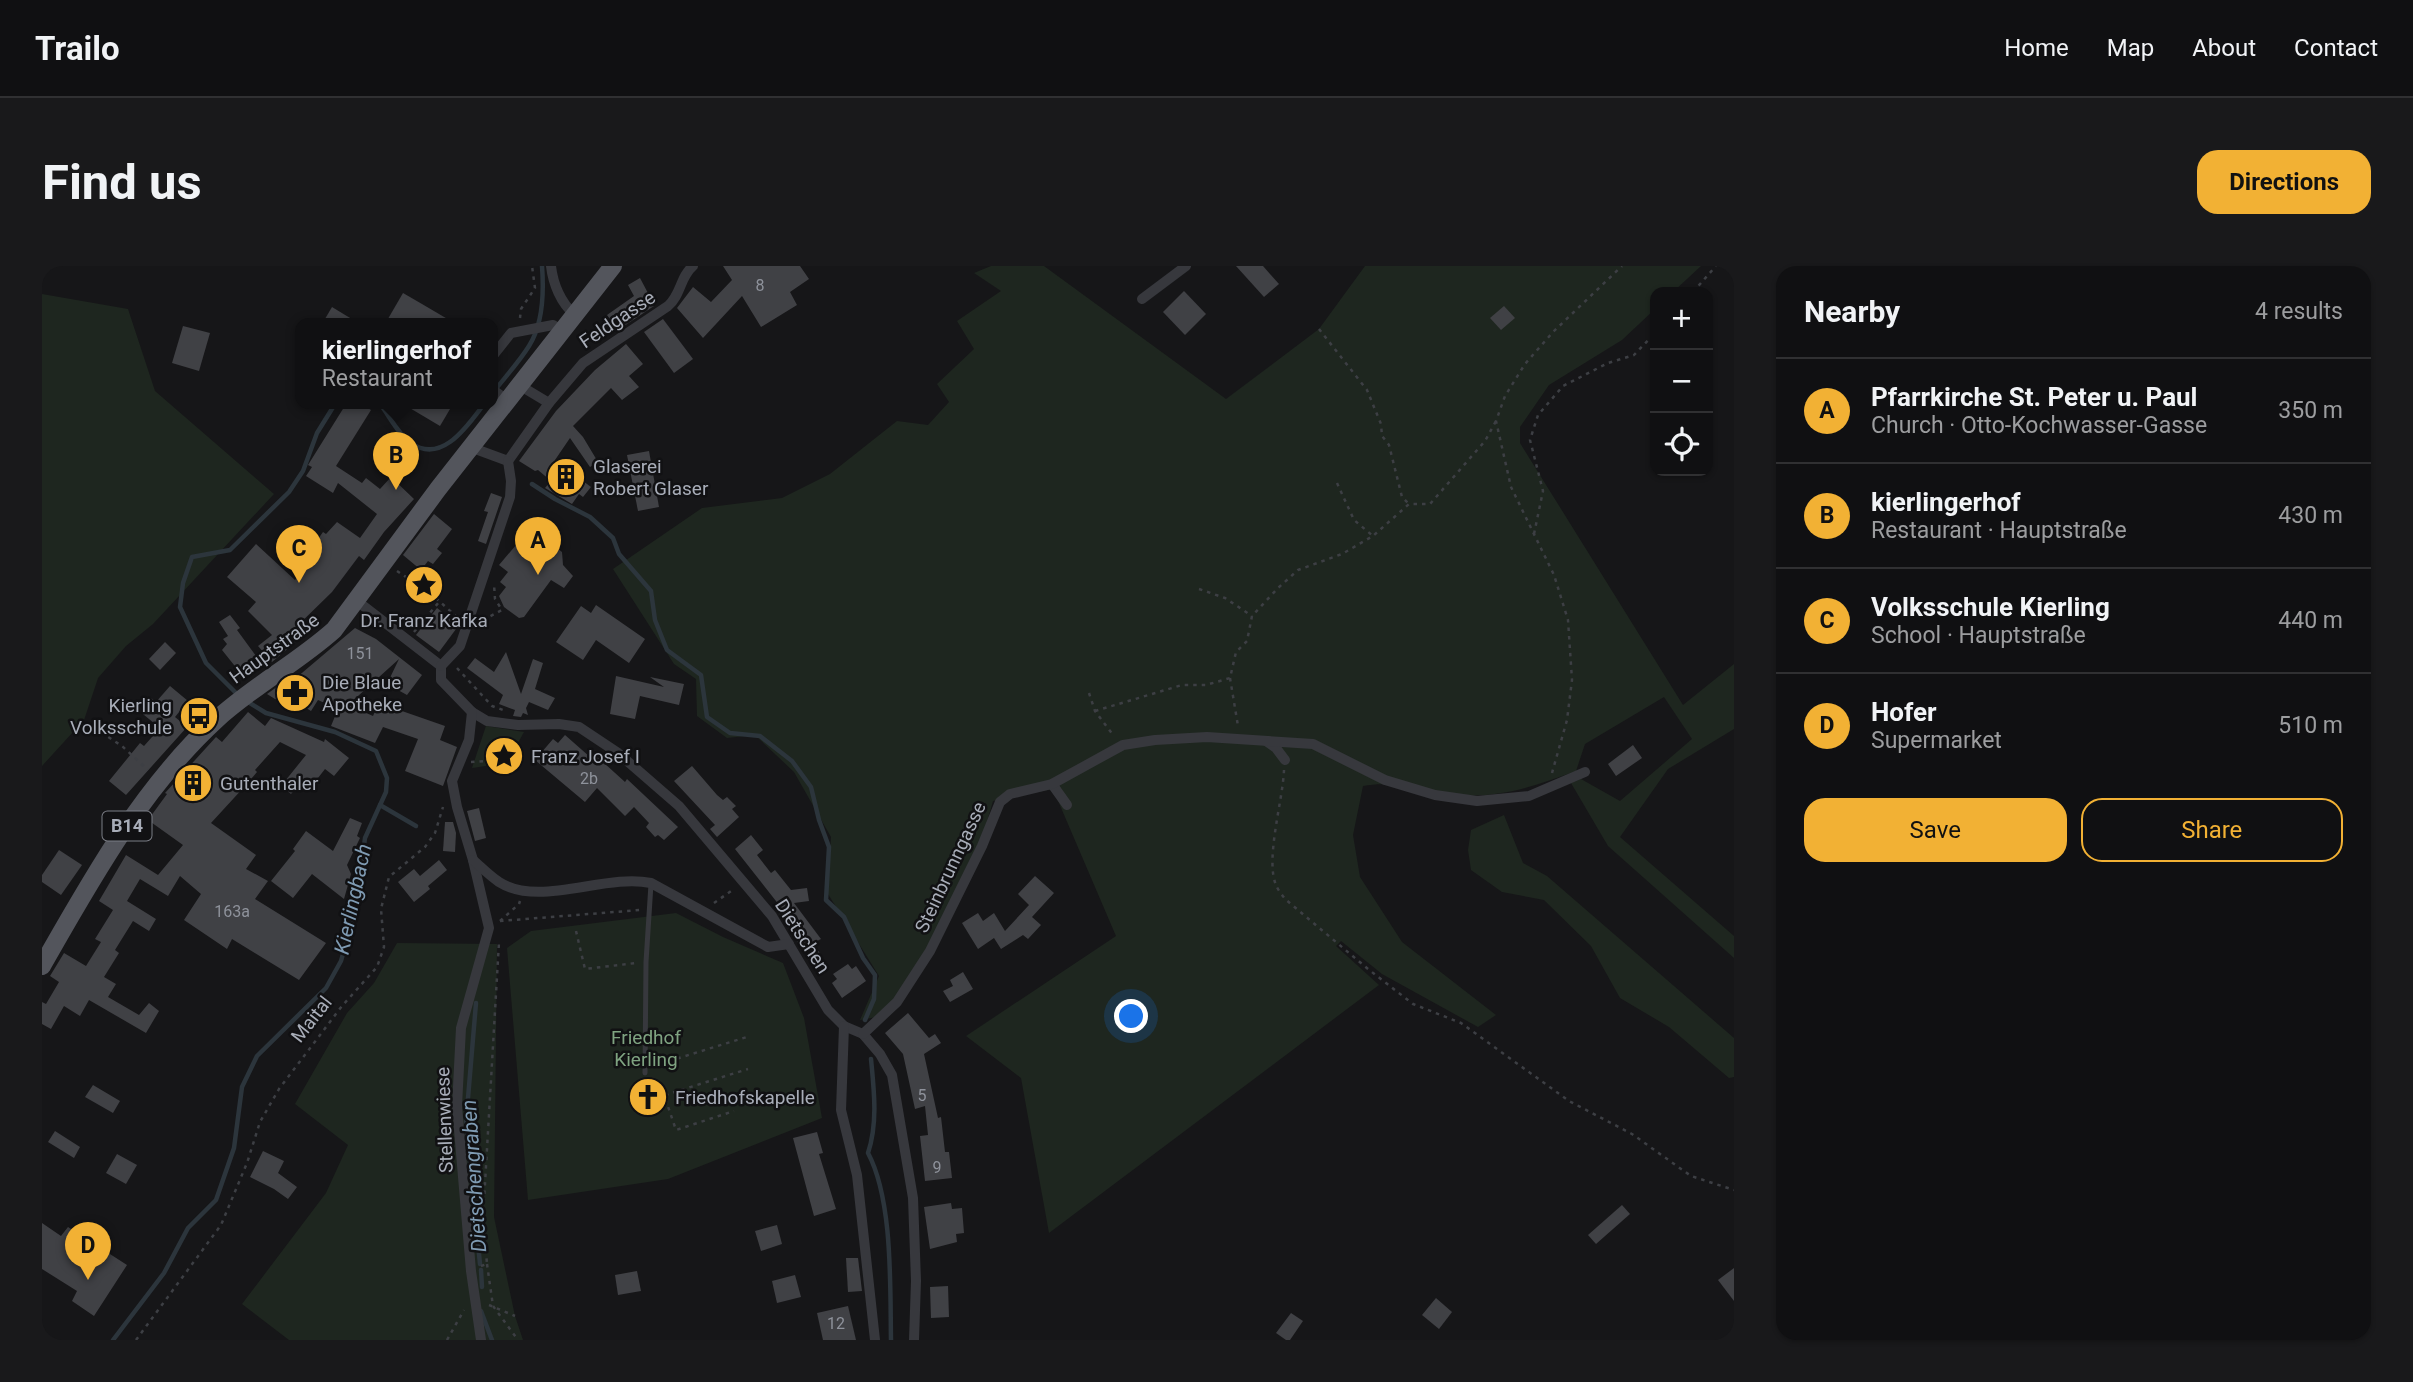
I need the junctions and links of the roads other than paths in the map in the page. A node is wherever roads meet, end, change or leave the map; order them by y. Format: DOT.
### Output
graph roads {
  1 [pos="551,266"];
  2 [pos="613,266"];
  3 [pos="693,266"];
  4 [pos="1186,266"];
  5 [pos="1142,299"];
  6 [pos="574,314"];
  7 [pos="553,329"];
  8 [pos="498,349"];
  9 [pos="519,385"];
  10 [pos="500,394"];
  11 [pos="549,403"];
  12 [pos="492,409"];
  13 [pos="470,447"];
  14 [pos="508,461"];
  15 [pos="356,601"];
  16 [pos="441,666"];
  17 [pos="472,712"];
  18 [pos="1266,741"];
  19 [pos="1285,760"];
  20 [pos="1585,772"];
  21 [pos="1052,783"];
  22 [pos="1067,806"];
  23 [pos="473,860"];
  24 [pos="651,883"];
  25 [pos="789,944"];
  26 [pos="42,967"];
  27 [pos="844,1026"];
  28 [pos="863,1034"];
  29 [pos="645,1071"];
  30 [pos="481,1340"];
  31 [pos="875,1340"];
  32 [pos="914,1340"];
  1 -- 6 [label="street"];
  2 -- 6 [label="main road, Hauptstraße / B14"];
  3 -- 11 [label="street, Feldgasse"];
  4 -- 5 [label="street"];
  6 -- 7 [label="main road, Hauptstraße / B14"];
  7 -- 8 [label="street"];
  7 -- 9 [label="main road, Hauptstraße / B14"];
  9 -- 10 [label="main road, Hauptstraße / B14"];
  9 -- 11 [label="street"];
  11 -- 14 [label="street"];
  12 -- 13 [label="main road, Hauptstraße / B14"];
  13 -- 14 [label="street"];
  13 -- 15 [label="main road, Hauptstraße / B14"];
  14 -- 16 [label="street"];
  15 -- 16 [label="street"];
  15 -- 26 [label="main road, Hauptstraße / B14"];
  16 -- 17 [label="street"];
  17 -- 23 [label="street, Stellenwiese"];
  17 -- 25 [label="street, Dietschen"];
  18 -- 19 [label="street"];
  18 -- 20 [label="street, Steinbrunngasse"];
  18 -- 21 [label="street, Steinbrunngasse"];
  21 -- 22 [label="street"];
  21 -- 28 [label="street, Steinbrunngasse"];
  23 -- 24 [label="street"];
  23 -- 30 [label="street, Stellenwiese"];
  24 -- 25 [label="street"];
  24 -- 29 [label="lane"];
  25 -- 27 [label="street, Dietschen"];
  27 -- 28 [label="street"];
  27 -- 31 [label="street"];
  28 -- 32 [label="street"];
}
